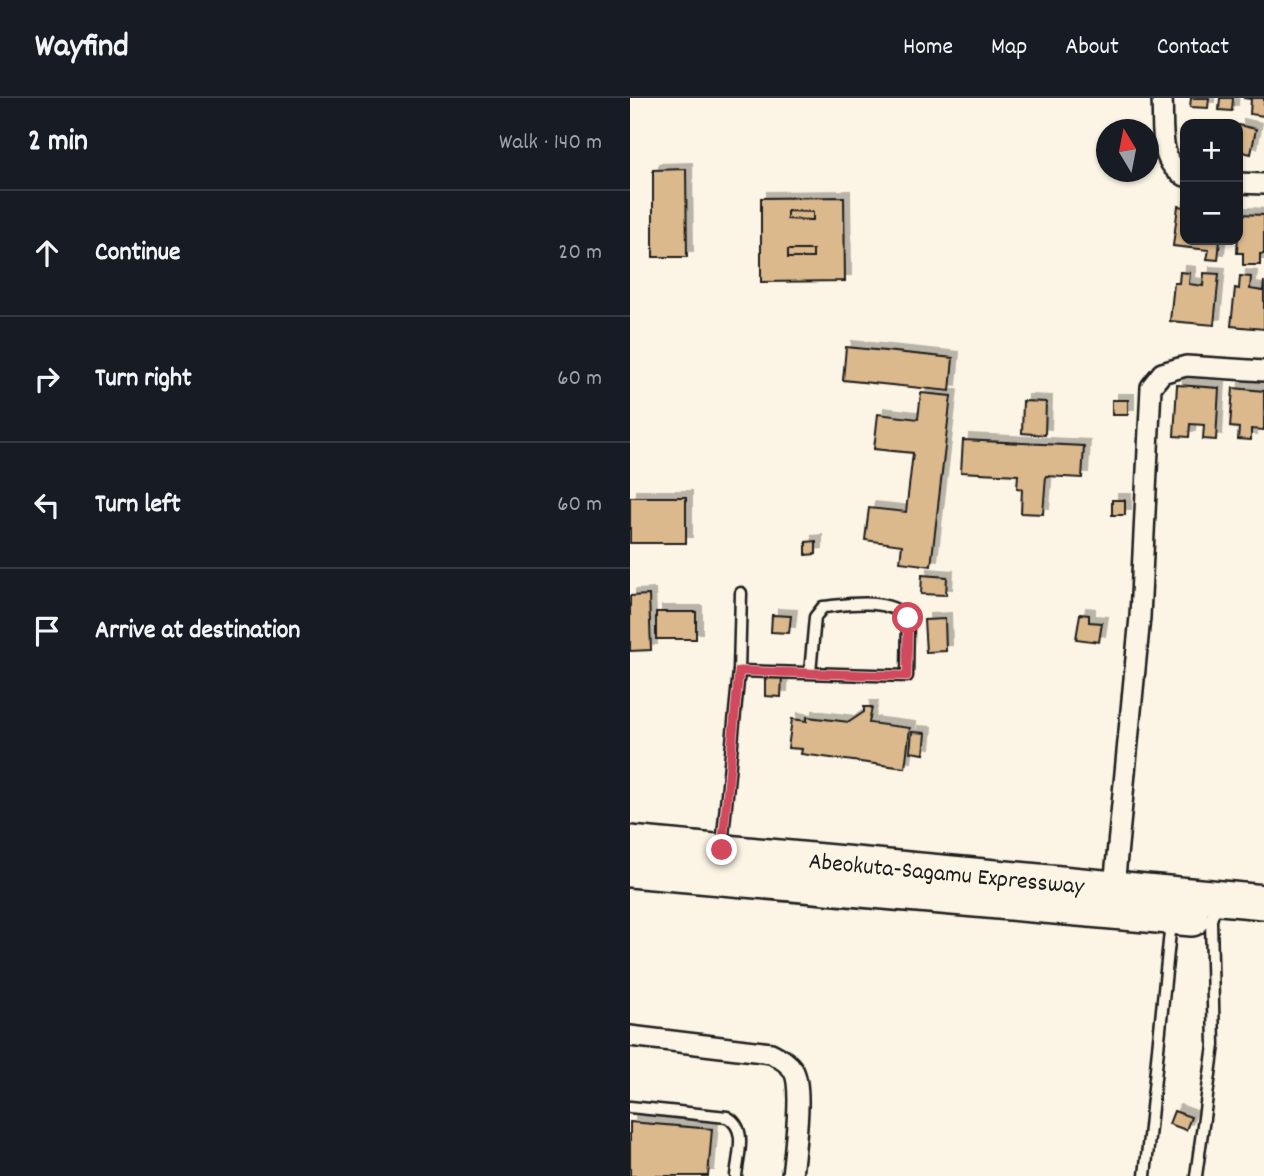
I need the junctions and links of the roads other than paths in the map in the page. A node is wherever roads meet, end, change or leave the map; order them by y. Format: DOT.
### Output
graph roads {
  1 [pos="1162,98"];
  2 [pos="1180,174"];
  3 [pos="1243,183"];
  4 [pos="1264,184"];
  5 [pos="1264,371"];
  6 [pos="741,593"];
  7 [pos="739,671"];
  8 [pos="810,673"];
  9 [pos="630,843"];
  10 [pos="722,850"];
  11 [pos="630,870"];
  12 [pos="1114,887"];
  13 [pos="1264,902"];
  14 [pos="1176,906"];
  15 [pos="1215,910"];
  16 [pos="1264,924"];
  17 [pos="630,1036"];
  18 [pos="630,1107"];
  19 [pos="736,1176"];
  20 [pos="792,1176"];
  21 [pos="1146,1176"];
  22 [pos="1196,1176"];
  1 -- 2 [label="street"];
  3 -- 4 [label="street"];
  5 -- 12 [label="street"];
  6 -- 7 [label="lane"];
  7 -- 8 [label="lane"];
  7 -- 10 [label="lane"];
  8 -- 8 [label="lane"];
  9 -- 10 [label="highway, Abeokuta-Sagamu Expressway"];
  10 -- 12 [label="highway, Abeokuta-Sagamu Expressway"];
  11 -- 14 [label="highway, Abeokuta-Sagamu Expressway"];
  12 -- 14 [label="highway, Abeokuta-Sagamu Expressway"];
  13 -- 15 [label="highway, Abeokuta-Sagamu Expressway"];
  14 -- 15 [label="highway, Abeokuta-Sagamu Expressway"];
  14 -- 21 [label="lane"];
  15 -- 16 [label="highway, Abeokuta-Sagamu Expressway"];
  15 -- 22 [label="lane"];
  17 -- 20 [label="street"];
  18 -- 19 [label="lane"];
}
